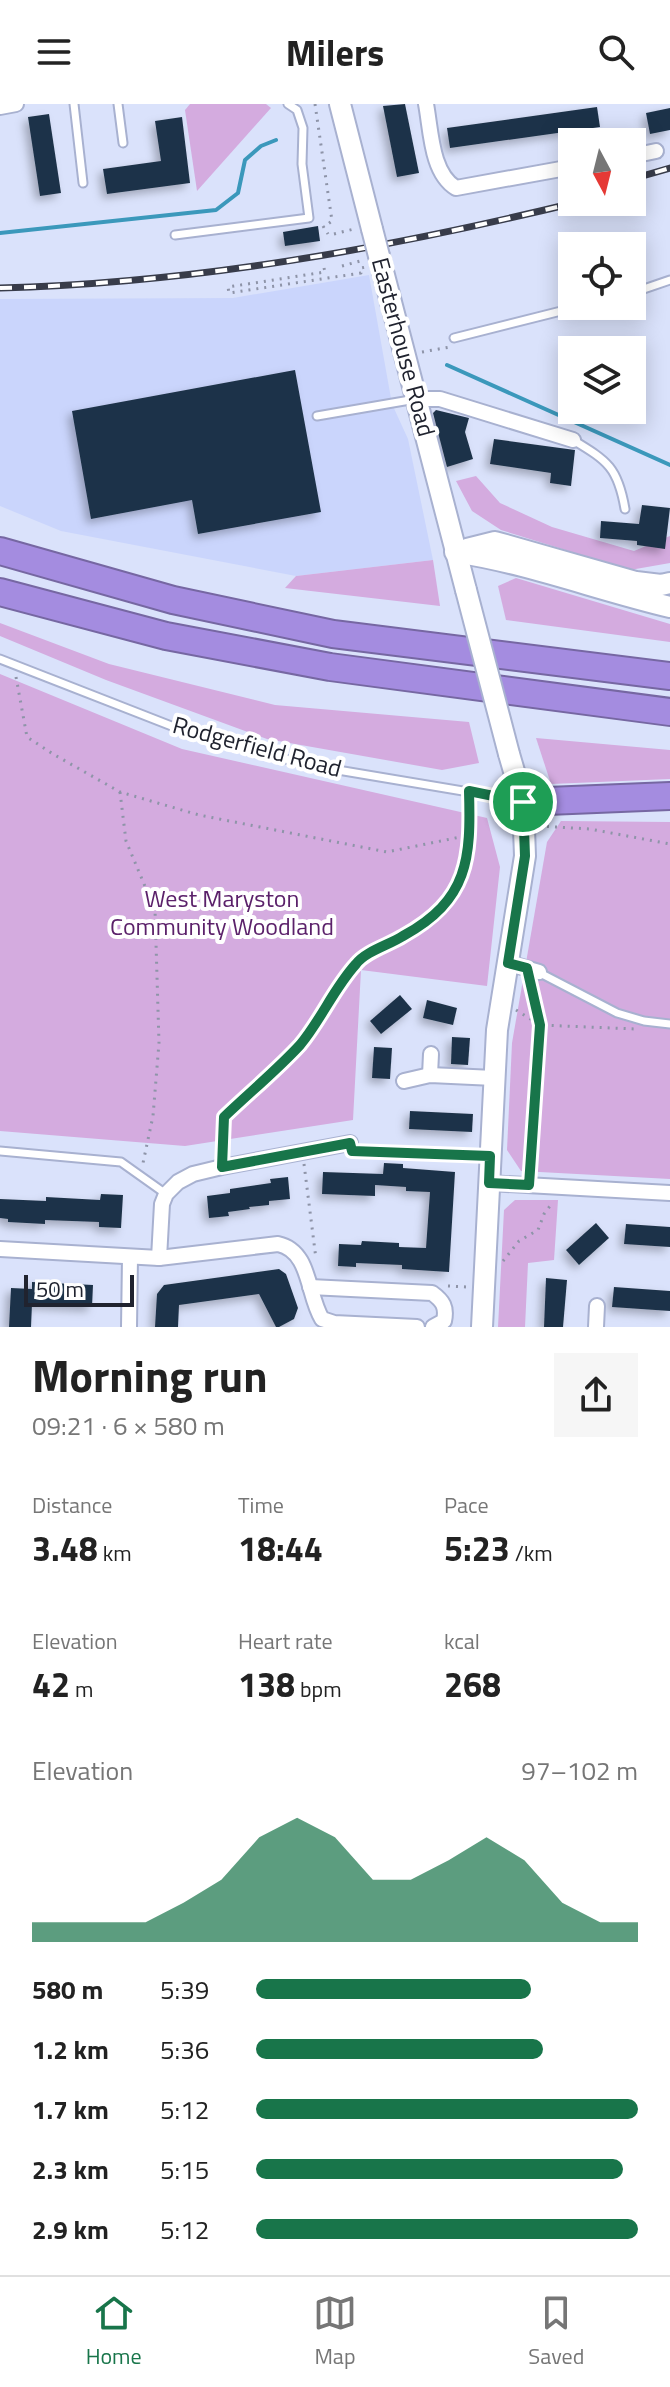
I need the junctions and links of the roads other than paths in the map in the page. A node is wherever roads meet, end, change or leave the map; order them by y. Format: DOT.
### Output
graph roads {
  1 [pos="16,104"];
  2 [pos="74,104"];
  3 [pos="118,104"];
  4 [pos="288,104"];
  5 [pos="340,104"];
  6 [pos="426,104"];
  7 [pos="0,107"];
  8 [pos="123,143"];
  9 [pos="656,151"];
  10 [pos="646,153"];
  11 [pos="558,170"];
  12 [pos="83,183"];
  13 [pos="175,235"];
  14 [pos="670,280"];
  15 [pos="646,288"];
  16 [pos="558,312"];
  17 [pos="454,338"];
  18 [pos="418,399"];
  19 [pos="317,416"];
  20 [pos="573,440"];
  21 [pos="625,509"];
  22 [pos="0,551"];
  23 [pos="455,552"];
  24 [pos="670,583"];
  25 [pos="0,592"];
  26 [pos="670,607"];
  27 [pos="0,659"];
  28 [pos="670,676"];
  29 [pos="670,712"];
  30 [pos="670,796"];
  31 [pos="524,814"];
  32 [pos="524,968"];
  33 [pos="670,1024"];
  34 [pos="431,1054"];
  35 [pos="430,1075"];
  36 [pos="494,1078"];
  37 [pos="404,1081"];
  38 [pos="350,1143"];
  39 [pos="0,1151"];
  40 [pos="489,1183"];
  41 [pos="670,1193"];
  42 [pos="166,1194"];
  43 [pos="0,1249"];
  44 [pos="130,1258"];
  45 [pos="159,1258"];
  46 [pos="315,1287"];
  47 [pos="597,1306"];
  48 [pos="320,1323"];
  49 [pos="129,1327"];
  50 [pos="417,1327"];
  51 [pos="433,1327"];
  52 [pos="482,1327"];
  53 [pos="596,1327"];
  1 -- 7 [label="street"];
  2 -- 12 [label="lane"];
  3 -- 8 [label="lane"];
  4 -- 13 [label="lane"];
  5 -- 18 [label="street, Easterhouse Road, bridge"];
  6 -- 11 [label="street"];
  9 -- 10 [label="street"];
  14 -- 15 [label="lane"];
  16 -- 17 [label="lane"];
  18 -- 19 [label="lane"];
  18 -- 20 [label="street"];
  18 -- 23 [label="street, Easterhouse Road"];
  20 -- 21 [label="lane"];
  22 -- 28 [label="highway"];
  23 -- 24 [label="street"];
  23 -- 26 [label="street"];
  23 -- 31 [label="street, Easterhouse Road, bridge"];
  25 -- 29 [label="highway"];
  27 -- 31 [label="lane, Rodgerfield Road"];
  30 -- 31 [label="highway"];
  31 -- 32 [label="street"];
  32 -- 33 [label="lane"];
  32 -- 36 [label="street"];
  34 -- 35 [label="street"];
  35 -- 36 [label="street"];
  35 -- 37 [label="street"];
  36 -- 40 [label="street"];
  38 -- 42 [label="street"];
  39 -- 42 [label="lane"];
  40 -- 41 [label="street"];
  40 -- 52 [label="street"];
  42 -- 45 [label="street"];
  43 -- 44 [label="street"];
  44 -- 45 [label="street"];
  44 -- 49 [label="street"];
  45 -- 46 [label="street"];
  46 -- 48 [label="street"];
  46 -- 51 [label="street"];
  47 -- 53 [label="street"];
  48 -- 50 [label="street"];
}
